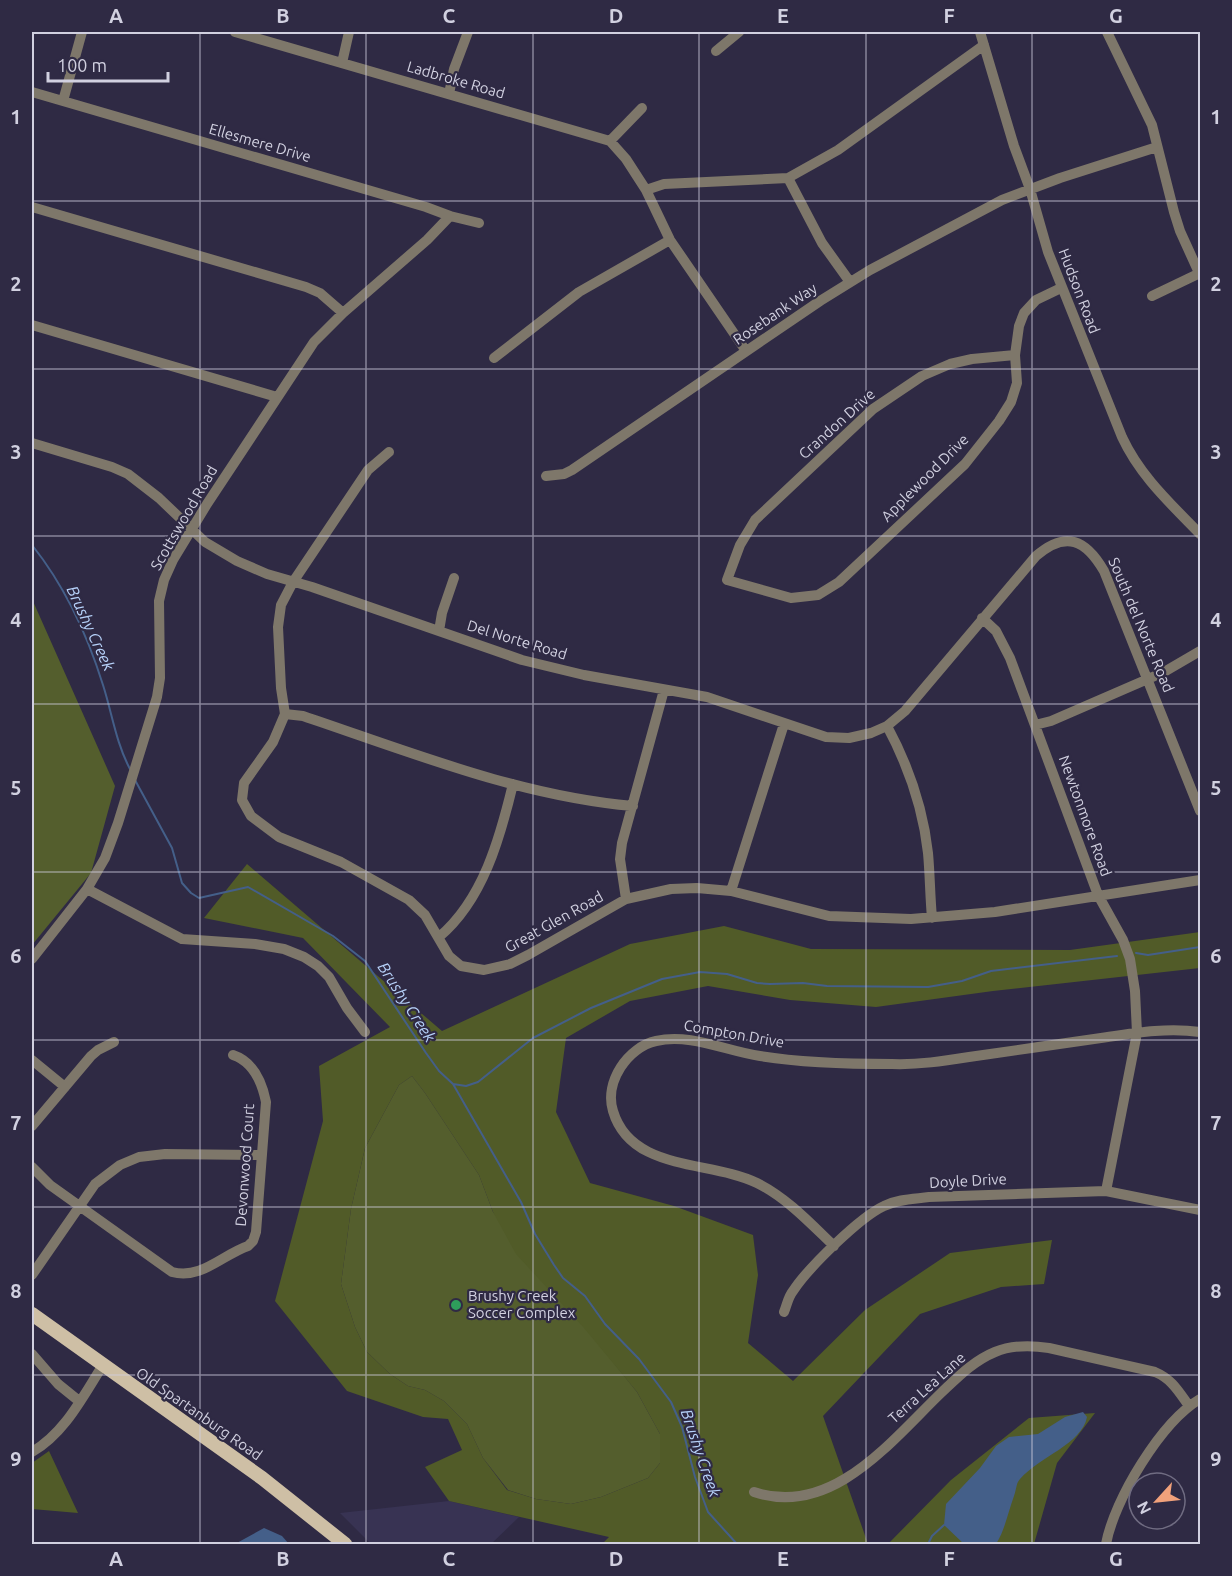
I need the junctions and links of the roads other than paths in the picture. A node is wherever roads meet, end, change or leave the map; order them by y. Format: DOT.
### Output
graph roads {
  1 [pos="82,32"];
  2 [pos="235,32"];
  3 [pos="349,32"];
  4 [pos="468,32"];
  5 [pos="739,32"];
  6 [pos="980,32"];
  7 [pos="1107,32"];
  8 [pos="984,45"];
  9 [pos="716,51"];
  10 [pos="342,63"];
  11 [pos="32,92"];
  12 [pos="449,94"];
  13 [pos="63,101"];
  14 [pos="642,108"];
  15 [pos="610,141"];
  16 [pos="1157,147"];
  17 [pos="788,178"];
  18 [pos="1030,189"];
  19 [pos="646,190"];
  20 [pos="32,207"];
  21 [pos="450,216"];
  22 [pos="479,223"];
  23 [pos="670,240"];
  24 [pos="1200,274"];
  25 [pos="850,282"];
  26 [pos="1061,288"];
  27 [pos="1152,296"];
  28 [pos="343,313"];
  29 [pos="32,325"];
  30 [pos="746,351"];
  31 [pos="1015,355"];
  32 [pos="494,358"];
  33 [pos="277,397"];
  34 [pos="32,442"];
  35 [pos="389,452"];
  36 [pos="546,476"];
  37 [pos="192,530"];
  38 [pos="1200,534"];
  39 [pos="454,578"];
  40 [pos="727,580"];
  41 [pos="293,582"];
  42 [pos="982,618"];
  43 [pos="439,631"];
  44 [pos="1200,651"];
  45 [pos="1148,680"];
  46 [pos="664,690"];
  47 [pos="285,714"];
  48 [pos="784,724"];
  49 [pos="1035,725"];
  50 [pos="887,726"];
  51 [pos="513,784"];
  52 [pos="633,806"];
  53 [pos="1200,811"];
  54 [pos="1200,880"];
  55 [pos="87,889"];
  56 [pos="731,891"];
  57 [pos="1098,895"];
  58 [pos="626,898"];
  59 [pos="932,918"];
  60 [pos="439,937"];
  61 [pos="32,959"];
  62 [pos="365,1032"];
  63 [pos="1200,1032"];
  64 [pos="1137,1033"];
  65 [pos="114,1042"];
  66 [pos="233,1054"];
  67 [pos="32,1060"];
  68 [pos="65,1087"];
  69 [pos="32,1126"];
  70 [pos="262,1155"];
  71 [pos="32,1167"];
  72 [pos="1106,1191"];
  73 [pos="79,1206"];
  74 [pos="1200,1210"];
  75 [pos="834,1246"];
  76 [pos="32,1275"];
  77 [pos="784,1312"];
  78 [pos="32,1314"];
  79 [pos="32,1354"];
  80 [pos="103,1365"];
  81 [pos="1200,1399"];
  82 [pos="80,1401"];
  83 [pos="1189,1406"];
  84 [pos="32,1452"];
  85 [pos="754,1492"];
  86 [pos="345,1545"];
  87 [pos="1106,1545"];
  1 -- 13 [label="street"];
  2 -- 10 [label="street, Ladbroke Road"];
  3 -- 10 [label="street"];
  4 -- 12 [label="street"];
  5 -- 9 [label="street"];
  6 -- 8 [label="street, Hudson Road"];
  7 -- 16 [label="street"];
  8 -- 17 [label="street"];
  8 -- 18 [label="street, Hudson Road"];
  10 -- 12 [label="street, Ladbroke Road"];
  11 -- 13 [label="street, Ellesmere Drive"];
  12 -- 15 [label="street, Ladbroke Road"];
  13 -- 21 [label="street, Ellesmere Drive"];
  14 -- 15 [label="street"];
  15 -- 19 [label="street"];
  16 -- 18 [label="street, Rosebank Way"];
  16 -- 24 [label="street"];
  17 -- 19 [label="street"];
  17 -- 25 [label="street"];
  18 -- 25 [label="street, Rosebank Way"];
  18 -- 26 [label="street, Hudson Road"];
  19 -- 23 [label="street"];
  20 -- 28 [label="street"];
  21 -- 22 [label="street, Ellesmere Drive"];
  21 -- 28 [label="street, Scottswood Road"];
  23 -- 30 [label="street"];
  23 -- 32 [label="street"];
  24 -- 27 [label="street"];
  25 -- 30 [label="street, Rosebank Way"];
  26 -- 31 [label="street, Applewood Drive"];
  26 -- 38 [label="street, Hudson Road"];
  28 -- 33 [label="street, Scottswood Road"];
  29 -- 33 [label="street"];
  30 -- 36 [label="street, Rosebank Way"];
  31 -- 40 [label="street, Crandon Drive"];
  31 -- 40 [label="street, Applewood Drive"];
  33 -- 37 [label="street, Scottswood Road"];
  34 -- 37 [label="street, Del Norte Road"];
  35 -- 41 [label="street"];
  37 -- 41 [label="street, Del Norte Road"];
  37 -- 55 [label="street, Scottswood Road"];
  39 -- 43 [label="street"];
  41 -- 43 [label="street, Del Norte Road"];
  41 -- 47 [label="street"];
  42 -- 45 [label="street, South del Norte Road"];
  42 -- 49 [label="street, Newtonmore Road"];
  42 -- 50 [label="street, Del Norte Road"];
  43 -- 46 [label="street, Del Norte Road"];
  44 -- 45 [label="street"];
  45 -- 49 [label="street"];
  45 -- 53 [label="street, South del Norte Road"];
  46 -- 48 [label="street, Del Norte Road"];
  46 -- 52 [label="street"];
  47 -- 51 [label="street"];
  47 -- 60 [label="street, Great Glen Road"];
  48 -- 50 [label="street, Del Norte Road"];
  48 -- 56 [label="street"];
  49 -- 57 [label="street, Newtonmore Road"];
  50 -- 59 [label="street"];
  51 -- 52 [label="street"];
  51 -- 60 [label="street"];
  52 -- 58 [label="street"];
  54 -- 57 [label="street"];
  55 -- 61 [label="street, Scottswood Road"];
  55 -- 62 [label="street"];
  56 -- 58 [label="street, Great Glen Road"];
  56 -- 59 [label="street, Great Glen Road"];
  57 -- 59 [label="street, Great Glen Road"];
  57 -- 64 [label="street, Newtonmore Road"];
  58 -- 60 [label="street, Great Glen Road"];
  63 -- 64 [label="street, Compton Drive"];
  64 -- 72 [label="street, Newtonmore Road"];
  64 -- 75 [label="street, Compton Drive"];
  65 -- 68 [label="street"];
  66 -- 70 [label="street, Devonwood Court"];
  67 -- 68 [label="street"];
  68 -- 69 [label="street"];
  70 -- 73 [label="street"];
  70 -- 73 [label="street, Devonwood Court"];
  71 -- 73 [label="street, Devonwood Court"];
  72 -- 74 [label="street, Doyle Drive"];
  72 -- 75 [label="street, Doyle Drive"];
  73 -- 76 [label="street"];
  75 -- 77 [label="street, Doyle Drive"];
  78 -- 80 [label="main road, Old Spartanburg Road"];
  79 -- 82 [label="street"];
  80 -- 82 [label="street"];
  80 -- 86 [label="main road, Old Spartanburg Road"];
  81 -- 83 [label="street"];
  82 -- 84 [label="street"];
  83 -- 85 [label="street, Terra Lea Lane"];
  83 -- 87 [label="street"];
}
